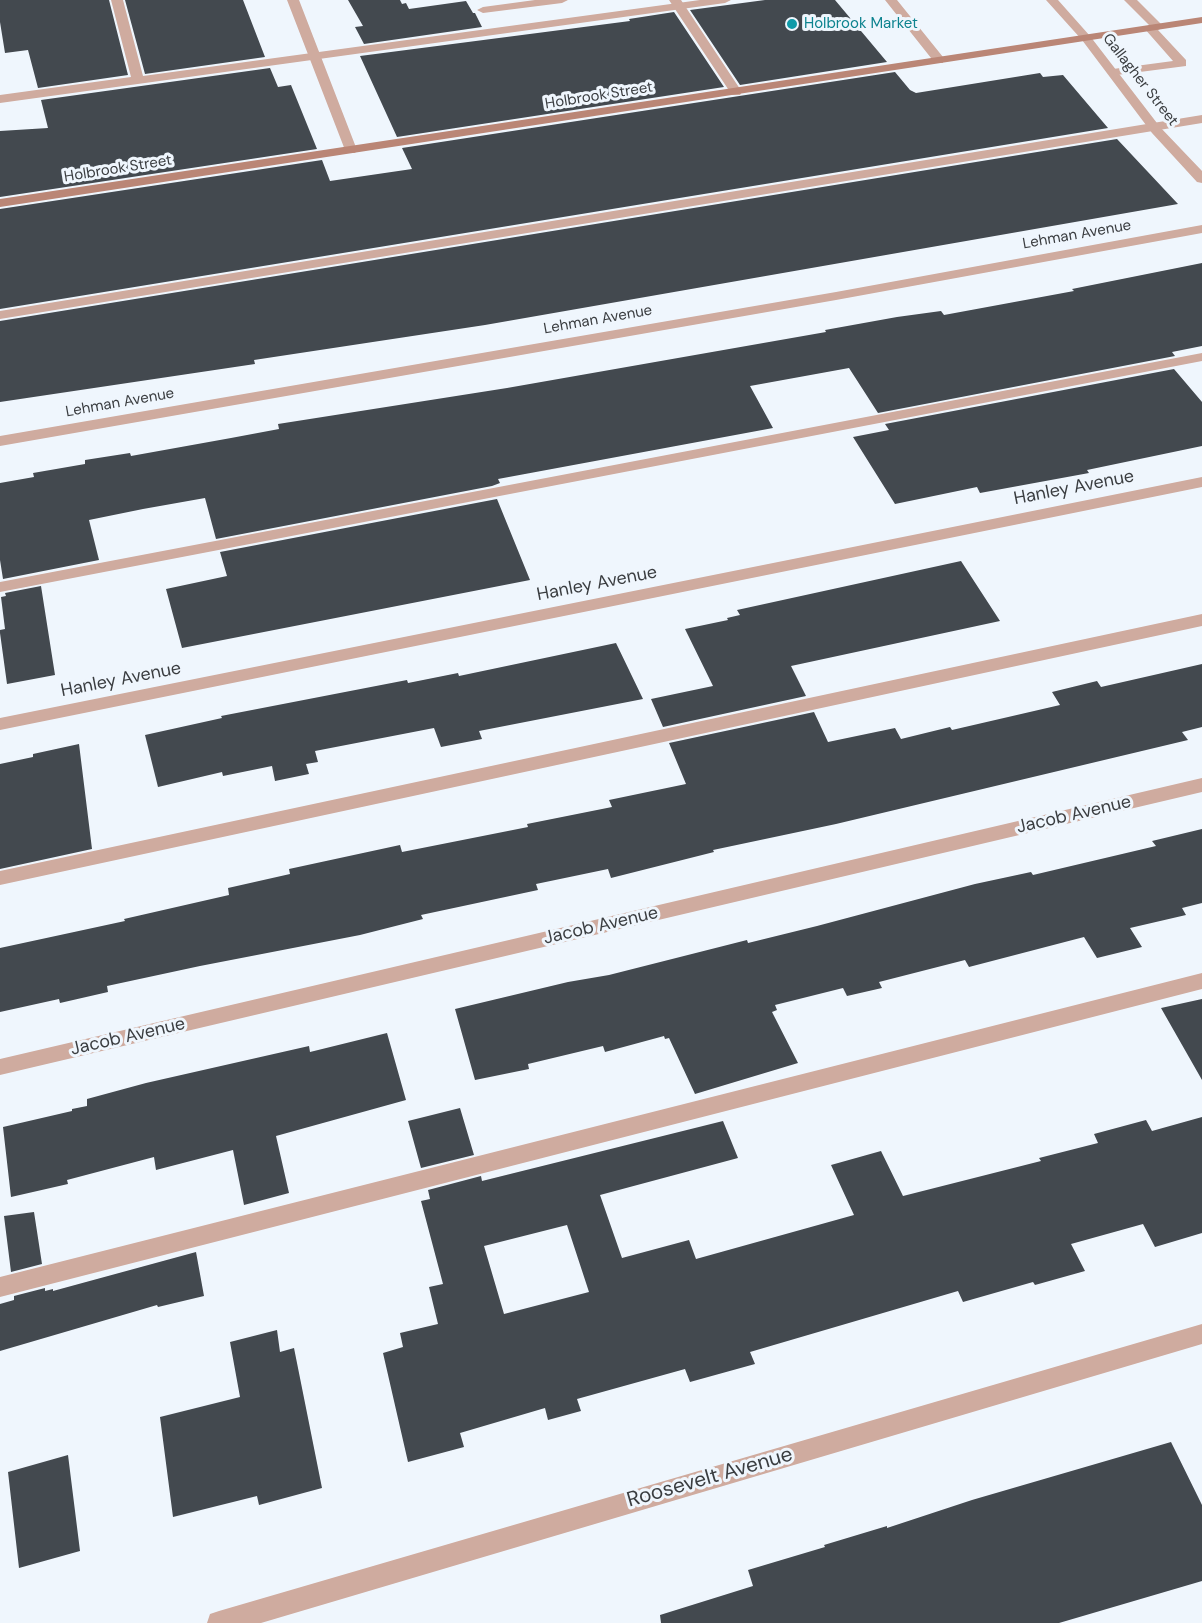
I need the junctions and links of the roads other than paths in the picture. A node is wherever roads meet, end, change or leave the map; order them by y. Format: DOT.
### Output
graph roads {
  1 [pos="117,0"];
  2 [pos="293,0"];
  3 [pos="562,0"];
  4 [pos="725,0"];
  5 [pos="891,0"];
  6 [pos="1052,0"];
  7 [pos="1130,0"];
  8 [pos="677,3"];
  9 [pos="481,5"];
  10 [pos="1202,20"];
  11 [pos="1154,27"];
  12 [pos="494,31"];
  13 [pos="1086,38"];
  14 [pos="314,56"];
  15 [pos="939,60"];
  16 [pos="1113,73"];
  17 [pos="138,80"];
  18 [pos="736,92"];
  19 [pos="0,99"];
  20 [pos="1202,119"];
  21 [pos="1154,127"];
  22 [pos="351,150"];
  23 [pos="1202,179"];
  24 [pos="0,203"];
  25 [pos="1202,229"];
  26 [pos="0,315"];
  27 [pos="1202,357"];
  28 [pos="0,441"];
  29 [pos="1202,482"];
  30 [pos="0,586"];
  31 [pos="1202,620"];
  32 [pos="0,724"];
  33 [pos="1202,785"];
  34 [pos="0,878"];
  35 [pos="1202,981"];
  36 [pos="0,1067"];
  37 [pos="0,1287"];
  38 [pos="1202,1334"];
  39 [pos="219,1623"];
  1 -- 17 [label="street"];
  2 -- 14 [label="street"];
  3 -- 9 [label="street"];
  4 -- 8 [label="street"];
  5 -- 15 [label="street"];
  6 -- 13 [label="street, Gallagher Street"];
  7 -- 11 [label="street"];
  8 -- 12 [label="street"];
  8 -- 18 [label="street"];
  9 -- 12 [label="street"];
  10 -- 11 [label="street, Holbrook Street"];
  11 -- 13 [label="street, Holbrook Street"];
  11 -- 16 [label="street"];
  12 -- 14 [label="street"];
  13 -- 15 [label="street, Holbrook Street"];
  13 -- 16 [label="street, Gallagher Street"];
  14 -- 17 [label="street"];
  14 -- 22 [label="street"];
  15 -- 18 [label="street, Holbrook Street"];
  16 -- 21 [label="street, Gallagher Street"];
  17 -- 19 [label="street"];
  18 -- 22 [label="street, Holbrook Street"];
  20 -- 21 [label="street"];
  21 -- 23 [label="street, Gallagher Street"];
  21 -- 26 [label="street"];
  22 -- 24 [label="street, Holbrook Street"];
  25 -- 28 [label="street, Lehman Avenue"];
  27 -- 30 [label="street"];
  29 -- 32 [label="street, Hanley Avenue"];
  31 -- 34 [label="street"];
  33 -- 36 [label="street, Jacob Avenue"];
  35 -- 37 [label="street"];
  38 -- 39 [label="street, Roosevelt Avenue"];
}
